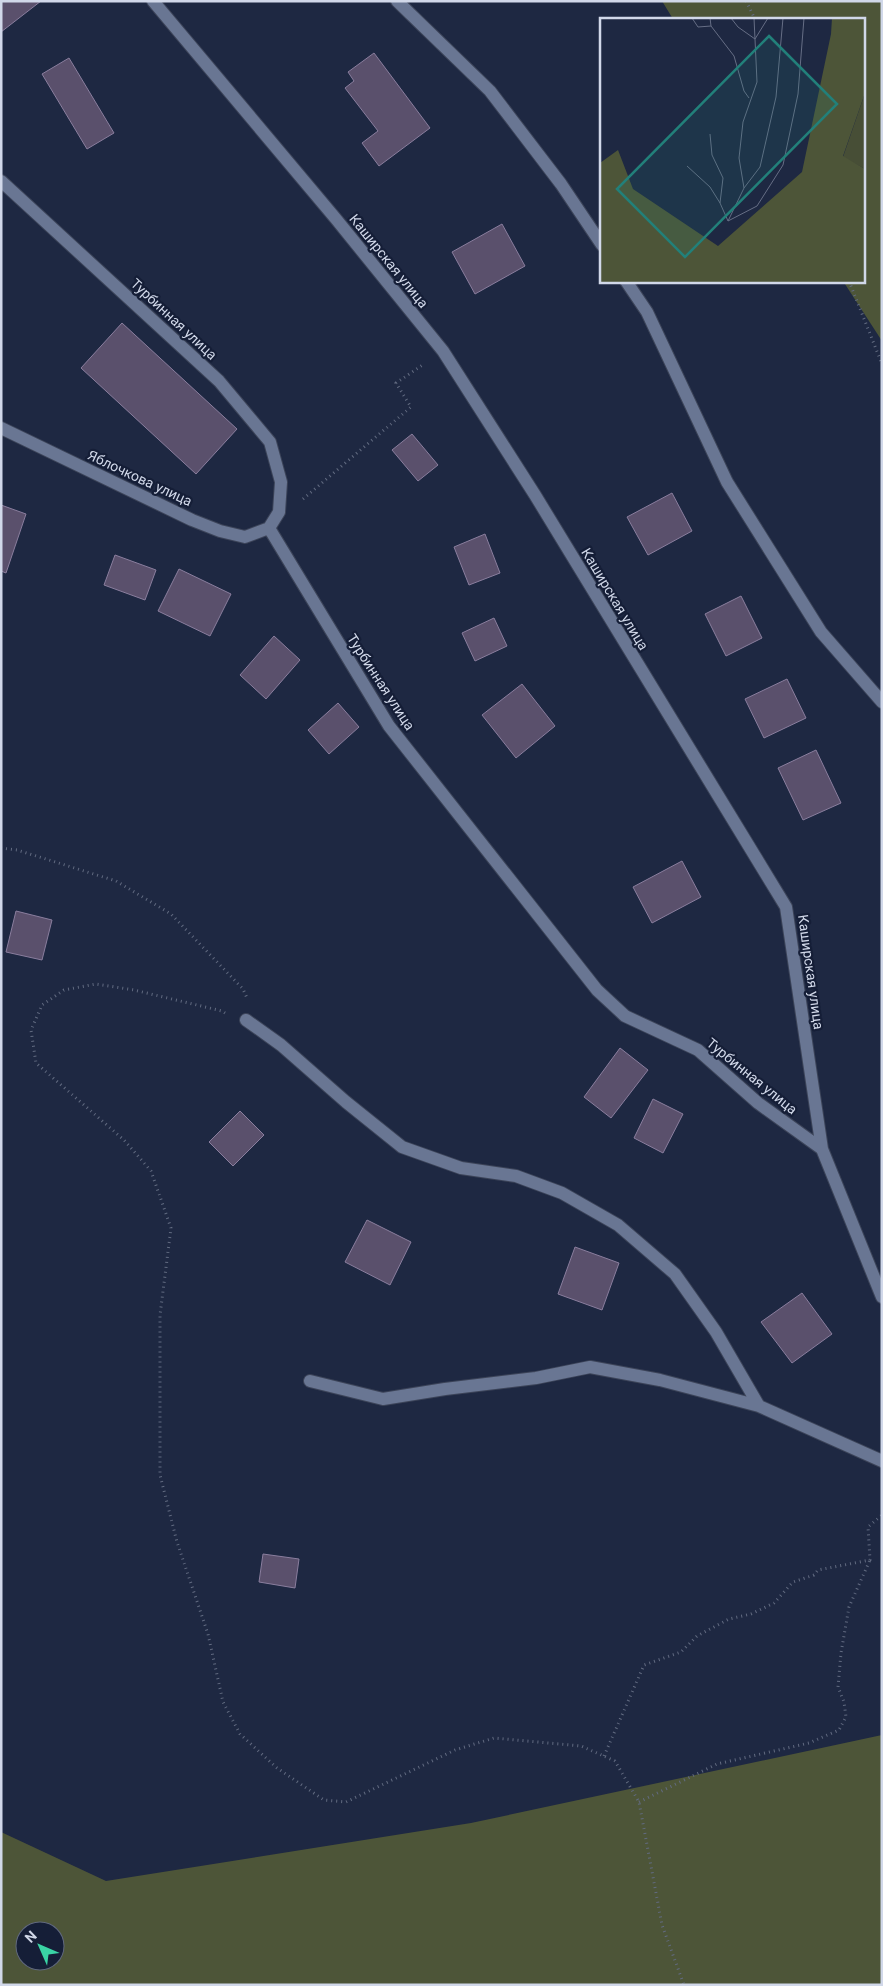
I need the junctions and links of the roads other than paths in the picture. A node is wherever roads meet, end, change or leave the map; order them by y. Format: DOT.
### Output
graph roads {
  1 [pos="153,1"];
  2 [pos="397,1"];
  3 [pos="1,181"];
  4 [pos="600,242"];
  5 [pos="627,282"];
  6 [pos="1,428"];
  7 [pos="269,528"];
  8 [pos="882,702"];
  9 [pos="246,1020"];
  10 [pos="822,1149"];
  11 [pos="882,1297"];
  12 [pos="310,1381"];
  13 [pos="759,1406"];
  14 [pos="882,1461"];
  1 -- 10 [label="street, Каширская улица"];
  2 -- 4 [label="street"];
  3 -- 7 [label="street, Турбинная улица"];
  5 -- 8 [label="street"];
  6 -- 7 [label="street, Яблочкова улица"];
  7 -- 10 [label="street, Турбинная улица"];
  9 -- 13 [label="street"];
  10 -- 11 [label="street, Каширская улица"];
  12 -- 13 [label="street"];
  13 -- 14 [label="street"];
}
